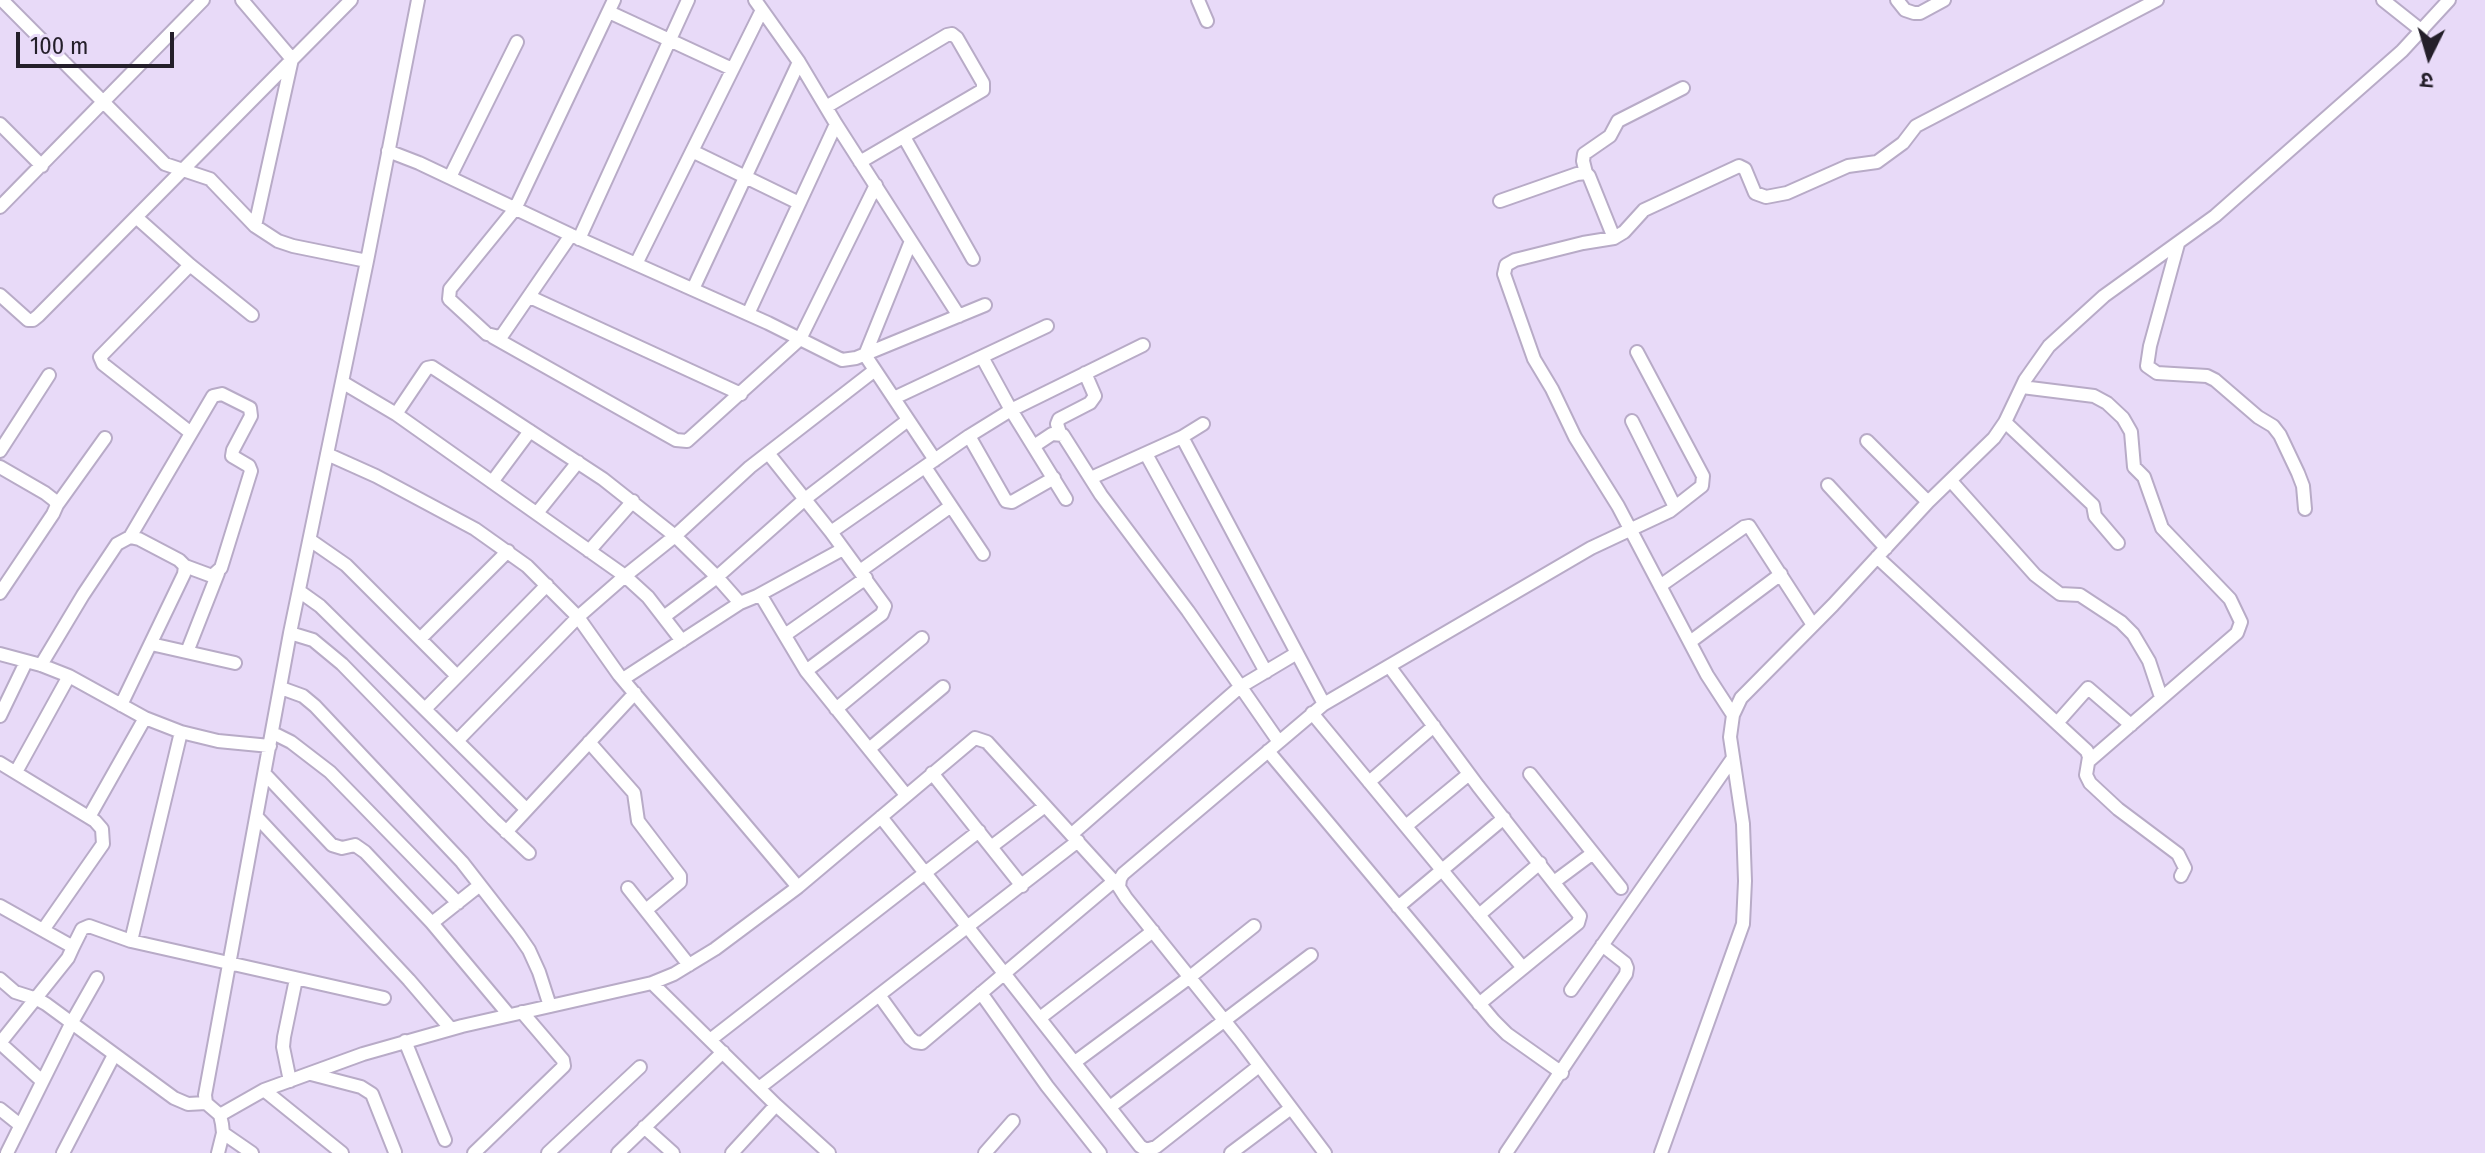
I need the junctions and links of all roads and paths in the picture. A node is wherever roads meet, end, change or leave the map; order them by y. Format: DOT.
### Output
graph roads {
  1 [pos="2,0"];
  2 [pos="203,0"];
  3 [pos="242,0"];
  4 [pos="351,0"];
  5 [pos="418,0"];
  6 [pos="688,0"];
  7 [pos="1198,0"];
  8 [pos="1897,0"];
  9 [pos="1944,0"];
  10 [pos="2157,0"];
  11 [pos="2383,0"];
  12 [pos="2449,0"];
  13 [pos="2144,3"];
  14 [pos="758,5"];
  15 [pos="612,6"];
  16 [pos="1207,21"];
  17 [pos="2422,31"];
  18 [pos="670,40"];
  19 [pos="517,42"];
  20 [pos="292,59"];
  21 [pos="799,62"];
  22 [pos="732,69"];
  23 [pos="1683,88"];
  24 [pos="104,101"];
  25 [pos="826,107"];
  26 [pos="0,124"];
  27 [pos="836,124"];
  28 [pos="904,137"];
  29 [pos="388,151"];
  30 [pos="692,151"];
  31 [pos="860,162"];
  32 [pos="42,166"];
  33 [pos="183,169"];
  34 [pos="1586,173"];
  35 [pos="450,177"];
  36 [pos="746,177"];
  37 [pos="876,185"];
  38 [pos="1500,201"];
  39 [pos="799,203"];
  40 [pos="0,207"];
  41 [pos="515,209"];
  42 [pos="136,217"];
  43 [pos="255,226"];
  44 [pos="575,237"];
  45 [pos="1614,238"];
  46 [pos="911,241"];
  47 [pos="2178,244"];
  48 [pos="973,259"];
  49 [pos="367,261"];
  50 [pos="636,264"];
  51 [pos="190,265"];
  52 [pos="693,289"];
  53 [pos="0,295"];
  54 [pos="530,297"];
  55 [pos="985,305"];
  56 [pos="748,314"];
  57 [pos="252,315"];
  58 [pos="959,316"];
  59 [pos="1047,326"];
  60 [pos="493,337"];
  61 [pos="800,339"];
  62 [pos="1143,345"];
  63 [pos="1637,352"];
  64 [pos="865,355"];
  65 [pos="982,357"];
  66 [pos="875,370"];
  67 [pos="1085,373"];
  68 [pos="49,375"];
  69 [pos="342,382"];
  70 [pos="2022,387"];
  71 [pos="741,394"];
  72 [pos="894,398"];
  73 [pos="1011,410"];
  74 [pos="396,414"];
  75 [pos="908,420"];
  76 [pos="1632,421"];
  77 [pos="2005,422"];
  78 [pos="1203,424"];
  79 [pos="530,431"];
  80 [pos="191,433"];
  81 [pos="1060,433"];
  82 [pos="969,436"];
  83 [pos="1182,437"];
  84 [pos="105,438"];
  85 [pos="1867,441"];
  86 [pos="1034,446"];
  87 [pos="0,451"];
  88 [pos="768,453"];
  89 [pos="327,454"];
  90 [pos="1146,454"];
  91 [pos="578,462"];
  92 [pos="930,463"];
  93 [pos="0,467"];
  94 [pos="1054,478"];
  95 [pos="1091,478"];
  96 [pos="1951,481"];
  97 [pos="492,482"];
  98 [pos="1828,485"];
  99 [pos="805,499"];
  100 [pos="1066,499"];
  101 [pos="633,501"];
  102 [pos="1928,502"];
  103 [pos="57,505"];
  104 [pos="951,506"];
  105 [pos="1675,507"];
  106 [pos="2305,509"];
  107 [pos="537,513"];
  108 [pos="1630,529"];
  109 [pos="831,532"];
  110 [pos="675,536"];
  111 [pos="130,537"];
  112 [pos="310,540"];
  113 [pos="2118,543"];
  114 [pos="843,549"];
  115 [pos="508,551"];
  116 [pos="589,551"];
  117 [pos="1881,552"];
  118 [pos="983,554"];
  119 [pos="185,566"];
  120 [pos="218,573"];
  121 [pos="863,574"];
  122 [pos="1781,574"];
  123 [pos="625,576"];
  124 [pos="717,577"];
  125 [pos="547,585"];
  126 [pos="1660,586"];
  127 [pos="299,591"];
  128 [pos="0,593"];
  129 [pos="757,596"];
  130 [pos="740,603"];
  131 [pos="665,616"];
  132 [pos="578,617"];
  133 [pos="1813,625"];
  134 [pos="290,633"];
  135 [pos="785,635"];
  136 [pos="922,638"];
  137 [pos="420,639"];
  138 [pos="682,641"];
  139 [pos="1690,642"];
  140 [pos="151,644"];
  141 [pos="187,652"];
  142 [pos="1297,653"];
  143 [pos="0,654"];
  144 [pos="26,662"];
  145 [pos="235,663"];
  146 [pos="41,665"];
  147 [pos="1389,666"];
  148 [pos="806,671"];
  149 [pos="1266,672"];
  150 [pos="69,676"];
  151 [pos="457,676"];
  152 [pos="623,679"];
  153 [pos="943,687"];
  154 [pos="1240,687"];
  155 [pos="281,688"];
  156 [pos="635,693"];
  157 [pos="2161,697"];
  158 [pos="1324,704"];
  159 [pos="121,705"];
  160 [pos="425,709"];
  161 [pos="836,709"];
  162 [pos="1312,713"];
  163 [pos="1733,715"];
  164 [pos="0,716"];
  165 [pos="145,718"];
  166 [pos="2057,723"];
  167 [pos="2131,725"];
  168 [pos="1434,726"];
  169 [pos="181,732"];
  170 [pos="273,733"];
  171 [pos="457,741"];
  172 [pos="589,742"];
  173 [pos="1279,742"];
  174 [pos="270,746"];
  175 [pos="869,749"];
  176 [pos="1268,751"];
  177 [pos="1733,758"];
  178 [pos="2089,761"];
  179 [pos="0,763"];
  180 [pos="16,772"];
  181 [pos="932,773"];
  182 [pos="265,774"];
  183 [pos="1469,774"];
  184 [pos="1530,774"];
  185 [pos="1369,782"];
  186 [pos="906,795"];
  187 [pos="1045,806"];
  188 [pos="526,809"];
  189 [pos="89,817"];
  190 [pos="257,817"];
  191 [pos="881,817"];
  192 [pos="1504,818"];
  193 [pos="1406,826"];
  194 [pos="979,831"];
  195 [pos="506,832"];
  196 [pos="1075,838"];
  197 [pos="991,847"];
  198 [pos="529,853"];
  199 [pos="1593,853"];
  200 [pos="1540,863"];
  201 [pos="1442,870"];
  202 [pos="925,872"];
  203 [pos="2181,876"];
  204 [pos="1554,882"];
  205 [pos="1117,884"];
  206 [pos="480,885"];
  207 [pos="1022,886"];
  208 [pos="798,887"];
  209 [pos="628,888"];
  210 [pos="1621,888"];
  211 [pos="458,903"];
  212 [pos="0,906"];
  213 [pos="1398,907"];
  214 [pos="646,910"];
  215 [pos="1479,915"];
  216 [pos="432,923"];
  217 [pos="1254,926"];
  218 [pos="969,928"];
  219 [pos="43,930"];
  220 [pos="1153,931"];
  221 [pos="131,941"];
  222 [pos="1602,945"];
  223 [pos="73,947"];
  224 [pos="1311,955"];
  225 [pos="229,965"];
  226 [pos="689,965"];
  227 [pos="1523,968"];
  228 [pos="1004,973"];
  229 [pos="1190,977"];
  230 [pos="97,978"];
  231 [pos="0,979"];
  232 [pos="296,979"];
  233 [pos="652,983"];
  234 [pos="1571,990"];
  235 [pos="981,993"];
  236 [pos="879,995"];
  237 [pos="384,998"];
  238 [pos="37,999"];
  239 [pos="1479,1004"];
  240 [pos="550,1006"];
  241 [pos="516,1013"];
  242 [pos="1040,1018"];
  243 [pos="1223,1020"];
  244 [pos="72,1022"];
  245 [pos="451,1029"];
  246 [pos="710,1040"];
  247 [pos="405,1041"];
  248 [pos="0,1043"];
  249 [pos="723,1052"];
  250 [pos="114,1055"];
  251 [pos="1075,1062"];
  252 [pos="1259,1066"];
  253 [pos="640,1067"];
  254 [pos="1562,1073"];
  255 [pos="311,1074"];
  256 [pos="42,1081"];
  257 [pos="290,1081"];
  258 [pos="759,1088"];
  259 [pos="264,1090"];
  260 [pos="206,1103"];
  261 [pos="776,1105"];
  262 [pos="1110,1107"];
  263 [pos="1291,1108"];
  264 [pos="0,1109"];
  265 [pos="220,1115"];
  266 [pos="1013,1121"];
  267 [pos="20,1125"];
  268 [pos="644,1127"];
  269 [pos="223,1133"];
  270 [pos="445,1140"];
  271 [pos="395,1152"];
  272 [pos="7,1153"];
  273 [pos="63,1153"];
  274 [pos="218,1153"];
  275 [pos="252,1153"];
  276 [pos="342,1153"];
  277 [pos="474,1153"];
  278 [pos="548,1153"];
  279 [pos="618,1153"];
  280 [pos="673,1153"];
  281 [pos="732,1153"];
  282 [pos="829,1153"];
  283 [pos="985,1153"];
  284 [pos="1100,1153"];
  285 [pos="1231,1153"];
  286 [pos="1325,1153"];
  287 [pos="1506,1153"];
  288 [pos="1661,1153"];
  1 -- 24 [label="street"];
  2 -- 24 [label="street"];
  3 -- 20 [label="street"];
  4 -- 20 [label="street"];
  5 -- 29 [label="street"];
  6 -- 18 [label="street"];
  7 -- 16 [label="street"];
  8 -- 9 [label="street"];
  10 -- 13 [label="street"];
  11 -- 17 [label="street"];
  12 -- 17 [label="street"];
  13 -- 45 [label="street"];
  14 -- 21 [label="street"];
  14 -- 22 [label="street"];
  15 -- 18 [label="street"];
  15 -- 41 [label="street"];
  17 -- 47 [label="street"];
  18 -- 22 [label="street"];
  18 -- 44 [label="street"];
  19 -- 35 [label="street"];
  20 -- 33 [label="street"];
  20 -- 43 [label="street"];
  21 -- 25 [label="street"];
  21 -- 36 [label="street"];
  22 -- 30 [label="street"];
  23 -- 34 [label="street"];
  24 -- 32 [label="street"];
  24 -- 33 [label="street"];
  25 -- 27 [label="street"];
  25 -- 28 [label="street"];
  26 -- 32 [label="street"];
  27 -- 31 [label="street"];
  27 -- 39 [label="street"];
  28 -- 31 [label="street"];
  28 -- 48 [label="street"];
  29 -- 35 [label="street"];
  29 -- 49 [label="street"];
  30 -- 36 [label="street"];
  30 -- 50 [label="street"];
  31 -- 37 [label="street"];
  32 -- 40 [label="street"];
  33 -- 42 [label="street"];
  33 -- 43 [label="street"];
  34 -- 38 [label="street"];
  34 -- 45 [label="street"];
  35 -- 41 [label="street"];
  36 -- 39 [label="street"];
  36 -- 52 [label="street"];
  37 -- 46 [label="street"];
  37 -- 61 [label="street"];
  39 -- 56 [label="street"];
  41 -- 44 [label="street"];
  41 -- 60 [label="street"];
  42 -- 51 [label="street"];
  42 -- 53 [label="street"];
  43 -- 49 [label="street"];
  44 -- 50 [label="street"];
  44 -- 54 [label="street"];
  45 -- 108 [label="street"];
  46 -- 58 [label="street"];
  46 -- 64 [label="street"];
  47 -- 70 [label="street"];
  47 -- 106 [label="street"];
  49 -- 69 [label="street"];
  50 -- 52 [label="street"];
  51 -- 57 [label="street"];
  51 -- 80 [label="street"];
  52 -- 56 [label="street"];
  54 -- 60 [label="street"];
  54 -- 71 [label="street"];
  55 -- 58 [label="street"];
  56 -- 61 [label="street"];
  58 -- 64 [label="street"];
  59 -- 65 [label="street"];
  60 -- 71 [label="street"];
  61 -- 64 [label="street"];
  61 -- 71 [label="street"];
  62 -- 67 [label="street"];
  63 -- 105 [label="street"];
  64 -- 66 [label="street"];
  65 -- 72 [label="street"];
  65 -- 73 [label="street"];
  66 -- 72 [label="street"];
  66 -- 88 [label="street"];
  67 -- 73 [label="street"];
  67 -- 81 [label="street"];
  68 -- 87 [label="street"];
  69 -- 74 [label="street"];
  69 -- 89 [label="street"];
  70 -- 77 [label="street"];
  70 -- 157 [label="street"];
  72 -- 75 [label="street"];
  73 -- 82 [label="street"];
  73 -- 86 [label="street"];
  74 -- 79 [label="street"];
  74 -- 97 [label="street"];
  75 -- 92 [label="street"];
  75 -- 99 [label="street"];
  76 -- 105 [label="street"];
  77 -- 96 [label="street"];
  77 -- 113 [label="street"];
  78 -- 83 [label="street"];
  79 -- 91 [label="street"];
  79 -- 97 [label="street"];
  80 -- 111 [label="street"];
  80 -- 120 [label="street"];
  81 -- 86 [label="street"];
  81 -- 95 [label="street"];
  82 -- 92 [label="street"];
  82 -- 94 [label="street"];
  83 -- 90 [label="street"];
  83 -- 142 [label="street"];
  84 -- 103 [label="street"];
  85 -- 102 [label="street"];
  86 -- 94 [label="street"];
  88 -- 99 [label="street"];
  88 -- 110 [label="street"];
  89 -- 112 [label="street"];
  89 -- 115 [label="street"];
  90 -- 95 [label="street"];
  90 -- 149 [label="street"];
  91 -- 101 [label="street"];
  91 -- 107 [label="street"];
  92 -- 104 [label="street"];
  92 -- 109 [label="street"];
  93 -- 103 [label="street"];
  94 -- 100 [label="street"];
  95 -- 154 [label="street"];
  96 -- 102 [label="street"];
  96 -- 157 [label="street"];
  97 -- 107 [label="street"];
  98 -- 117 [label="street"];
  99 -- 109 [label="street"];
  99 -- 124 [label="street"];
  101 -- 110 [label="street"];
  101 -- 116 [label="street"];
  102 -- 117 [label="street"];
  103 -- 128 [label="street"];
  104 -- 118 [label="street"];
  104 -- 121 [label="street"];
  105 -- 108 [label="street"];
  107 -- 116 [label="street"];
  108 -- 126 [label="street"];
  108 -- 147 [label="street"];
  109 -- 114 [label="street"];
  110 -- 123 [label="street"];
  110 -- 124 [label="street"];
  111 -- 119 [label="street"];
  111 -- 146 [label="street"];
  112 -- 127 [label="street"];
  112 -- 137 [label="street"];
  114 -- 121 [label="street"];
  114 -- 129 [label="street"];
  115 -- 125 [label="street"];
  115 -- 137 [label="street"];
  116 -- 123 [label="street"];
  117 -- 133 [label="street"];
  117 -- 166 [label="street"];
  119 -- 120 [label="street"];
  119 -- 140 [label="street"];
  120 -- 141 [label="street"];
  121 -- 135 [label="street"];
  121 -- 148 [label="street"];
  122 -- 126 [label="street"];
  122 -- 133 [label="street"];
  122 -- 139 [label="street"];
  123 -- 131 [label="street"];
  123 -- 132 [label="street"];
  124 -- 130 [label="street"];
  124 -- 131 [label="street"];
  125 -- 132 [label="street"];
  125 -- 151 [label="street"];
  126 -- 139 [label="street"];
  127 -- 134 [label="street"];
  127 -- 160 [label="street"];
  129 -- 130 [label="street"];
  129 -- 135 [label="street"];
  130 -- 138 [label="street"];
  131 -- 138 [label="street"];
  132 -- 152 [label="street"];
  132 -- 171 [label="street"];
  133 -- 163 [label="street"];
  134 -- 155 [label="street"];
  134 -- 195 [label="street"];
  135 -- 148 [label="street"];
  136 -- 161 [label="street"];
  137 -- 151 [label="street"];
  138 -- 152 [label="street"];
  139 -- 163 [label="street"];
  140 -- 141 [label="street"];
  140 -- 159 [label="street"];
  141 -- 145 [label="street"];
  142 -- 149 [label="street"];
  142 -- 158 [label="street"];
  143 -- 144 [label="street"];
  144 -- 146 [label="street"];
  144 -- 164 [label="street"];
  146 -- 150 [label="street"];
  147 -- 158 [label="street"];
  147 -- 168 [label="street"];
  148 -- 161 [label="street"];
  149 -- 154 [label="street"];
  150 -- 159 [label="street"];
  150 -- 180 [label="street"];
  151 -- 160 [label="street"];
  152 -- 156 [label="street"];
  153 -- 175 [label="street"];
  154 -- 173 [label="street"];
  154 -- 196 [label="street"];
  155 -- 170 [label="street"];
  155 -- 206 [label="street"];
  156 -- 172 [label="street"];
  156 -- 208 [label="street"];
  157 -- 167 [label="street"];
  158 -- 162 [label="street"];
  159 -- 165 [label="street"];
  160 -- 171 [label="street"];
  161 -- 175 [label="street"];
  162 -- 173 [label="street"];
  162 -- 185 [label="street"];
  163 -- 177 [label="street"];
  165 -- 169 [label="street"];
  165 -- 189 [label="street"];
  166 -- 167 [label="street"];
  166 -- 178 [label="street"];
  167 -- 178 [label="street"];
  168 -- 183 [label="street"];
  168 -- 185 [label="street"];
  169 -- 174 [label="street"];
  169 -- 221 [label="street"];
  170 -- 174 [label="street"];
  170 -- 211 [label="street"];
  171 -- 188 [label="street"];
  172 -- 188 [label="street"];
  172 -- 214 [label="street"];
  173 -- 176 [label="street"];
  174 -- 182 [label="street"];
  175 -- 186 [label="street"];
  176 -- 205 [label="street"];
  176 -- 213 [label="street"];
  177 -- 222 [label="street"];
  177 -- 288 [label="street"];
  178 -- 203 [label="street"];
  179 -- 180 [label="street"];
  180 -- 189 [label="street"];
  181 -- 186 [label="street"];
  181 -- 187 [label="street"];
  181 -- 194 [label="street"];
  182 -- 190 [label="street"];
  182 -- 216 [label="street"];
  183 -- 192 [label="street"];
  183 -- 193 [label="street"];
  184 -- 199 [label="street"];
  185 -- 193 [label="street"];
  186 -- 191 [label="street"];
  187 -- 196 [label="street"];
  187 -- 197 [label="street"];
  188 -- 195 [label="street"];
  189 -- 219 [label="street"];
  190 -- 225 [label="street"];
  190 -- 245 [label="street"];
  191 -- 202 [label="street"];
  191 -- 208 [label="street"];
  192 -- 200 [label="street"];
  192 -- 201 [label="street"];
  193 -- 201 [label="street"];
  194 -- 197 [label="street"];
  194 -- 202 [label="street"];
  195 -- 198 [label="street"];
  196 -- 205 [label="street"];
  196 -- 207 [label="street"];
  197 -- 207 [label="street"];
  199 -- 204 [label="street"];
  199 -- 210 [label="street"];
  200 -- 204 [label="street"];
  200 -- 215 [label="street"];
  201 -- 213 [label="street"];
  201 -- 215 [label="street"];
  202 -- 218 [label="street"];
  202 -- 246 [label="street"];
  204 -- 227 [label="street"];
  205 -- 220 [label="street"];
  205 -- 228 [label="street"];
  206 -- 211 [label="street"];
  206 -- 240 [label="street"];
  207 -- 218 [label="street"];
  208 -- 226 [label="street"];
  209 -- 214 [label="street"];
  211 -- 216 [label="street"];
  212 -- 219 [label="street"];
  213 -- 239 [label="street"];
  214 -- 226 [label="street"];
  215 -- 227 [label="street"];
  216 -- 241 [label="street"];
  217 -- 229 [label="street"];
  218 -- 228 [label="street"];
  218 -- 236 [label="street"];
  219 -- 223 [label="street"];
  220 -- 229 [label="street"];
  220 -- 242 [label="street"];
  221 -- 223 [label="street"];
  221 -- 225 [label="street"];
  222 -- 234 [label="street"];
  222 -- 254 [label="street"];
  223 -- 238 [label="street"];
  224 -- 243 [label="street"];
  225 -- 232 [label="street"];
  225 -- 260 [label="street"];
  226 -- 233 [label="street"];
  227 -- 239 [label="street"];
  228 -- 235 [label="street"];
  228 -- 242 [label="street"];
  229 -- 243 [label="street"];
  229 -- 251 [label="street"];
  230 -- 244 [label="street"];
  231 -- 238 [label="street"];
  232 -- 237 [label="street"];
  232 -- 257 [label="street"];
  233 -- 240 [label="street"];
  233 -- 246 [label="street"];
  235 -- 236 [label="street"];
  235 -- 284 [label="street"];
  236 -- 258 [label="street"];
  238 -- 244 [label="street"];
  238 -- 248 [label="street"];
  239 -- 254 [label="street"];
  240 -- 241 [label="street"];
  241 -- 245 [label="street"];
  241 -- 277 [label="street"];
  242 -- 251 [label="street"];
  243 -- 252 [label="street"];
  243 -- 262 [label="street"];
  244 -- 250 [label="street"];
  244 -- 256 [label="street"];
  245 -- 247 [label="street"];
  246 -- 249 [label="street"];
  247 -- 255 [label="street"];
  247 -- 270 [label="street"];
  248 -- 256 [label="street"];
  249 -- 258 [label="street"];
  249 -- 268 [label="street"];
  250 -- 260 [label="street"];
  250 -- 273 [label="street"];
  251 -- 262 [label="street"];
  252 -- 262 [label="street"];
  252 -- 263 [label="street"];
  253 -- 278 [label="street"];
  254 -- 287 [label="street"];
  255 -- 257 [label="street"];
  255 -- 271 [label="street"];
  256 -- 267 [label="street"];
  257 -- 259 [label="street"];
  258 -- 261 [label="street"];
  259 -- 265 [label="street"];
  259 -- 276 [label="street"];
  260 -- 265 [label="street"];
  261 -- 281 [label="street"];
  261 -- 282 [label="street"];
  263 -- 285 [label="street"];
  263 -- 286 [label="street"];
  264 -- 267 [label="street"];
  265 -- 269 [label="street"];
  266 -- 283 [label="street"];
  267 -- 272 [label="street"];
  268 -- 279 [label="street"];
  268 -- 280 [label="street"];
  269 -- 274 [label="street"];
  269 -- 275 [label="street"];
}
